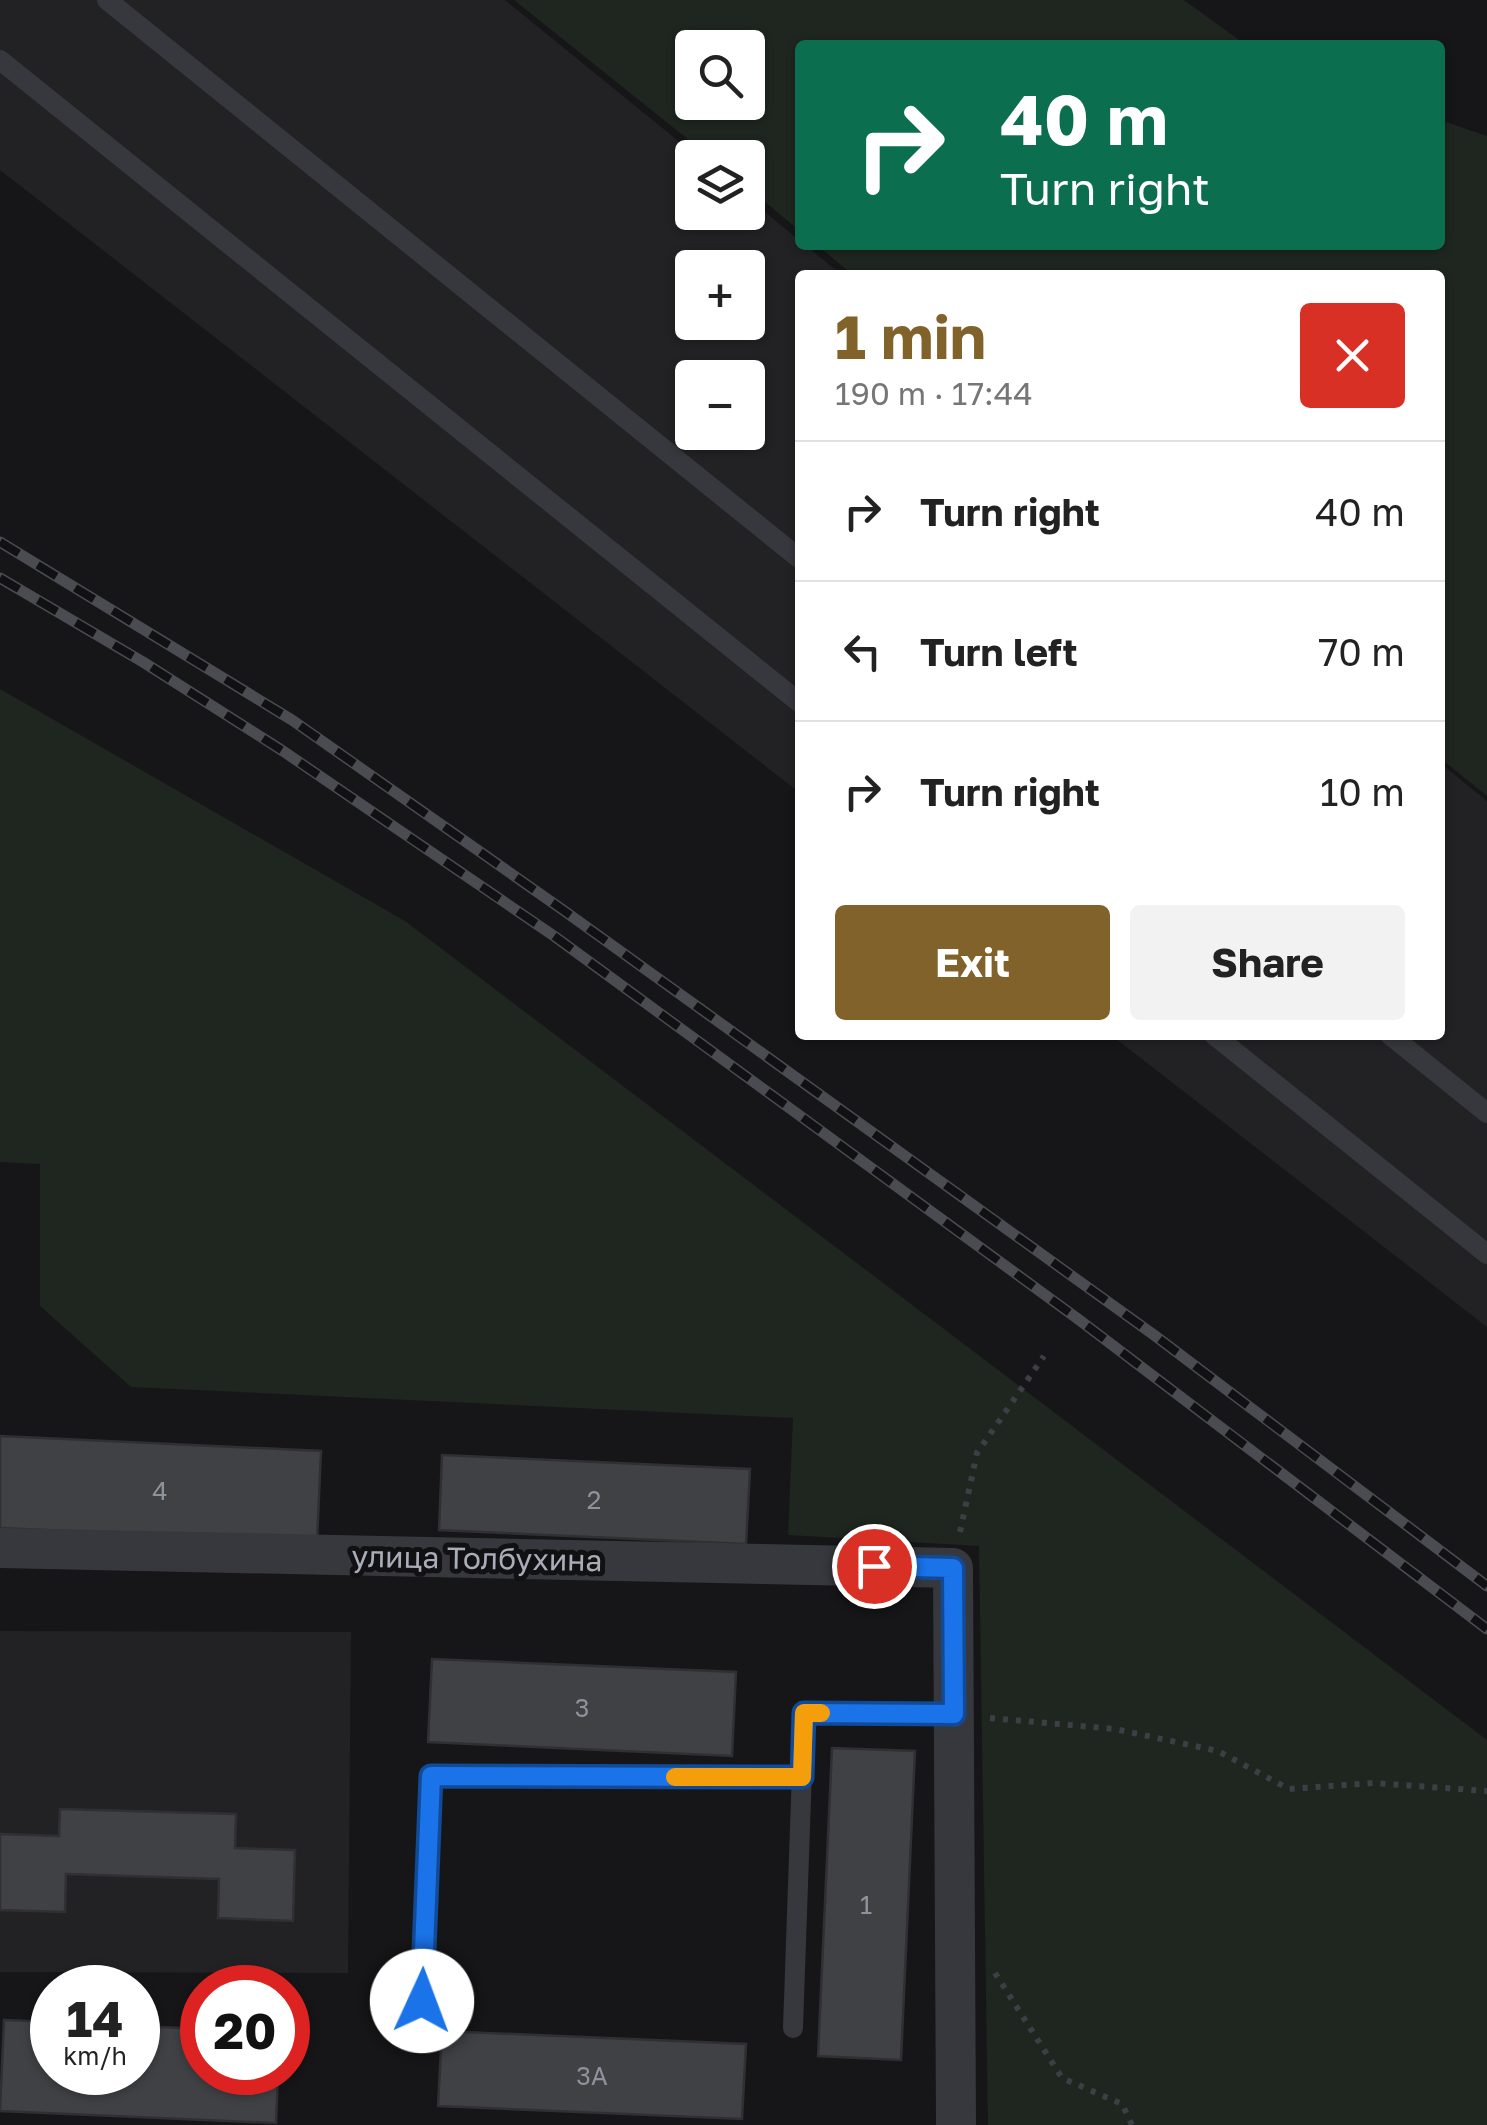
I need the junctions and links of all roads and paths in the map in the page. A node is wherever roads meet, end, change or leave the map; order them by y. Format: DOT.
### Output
graph roads {
  1 [pos="107,0"];
  2 [pos="0,60"];
  3 [pos="795,555"];
  4 [pos="795,698"];
  5 [pos="1220,1040"];
  6 [pos="1396,1040"];
  7 [pos="1487,1114"];
  8 [pos="1487,1254"];
  9 [pos="1044,1356"];
  10 [pos="0,1548"];
  11 [pos="953,1568"];
  12 [pos="954,1714"];
  13 [pos="802,1777"];
  14 [pos="1487,1791"];
  15 [pos="987,1960"];
  16 [pos="422,2001"];
  17 [pos="793,2028"];
  18 [pos="956,2125"];
  19 [pos="1132,2125"];
  1 -- 3 [label="lane"];
  2 -- 4 [label="lane"];
  5 -- 8 [label="lane"];
  6 -- 7 [label="lane"];
  9 -- 11 [label="path"];
  10 -- 11 [label="street, улица Толбухина"];
  11 -- 12 [label="street"];
  12 -- 13 [label="lane"];
  12 -- 14 [label="path"];
  12 -- 18 [label="street"];
  13 -- 16 [label="lane"];
  13 -- 17 [label="lane"];
  15 -- 19 [label="path"];
}
